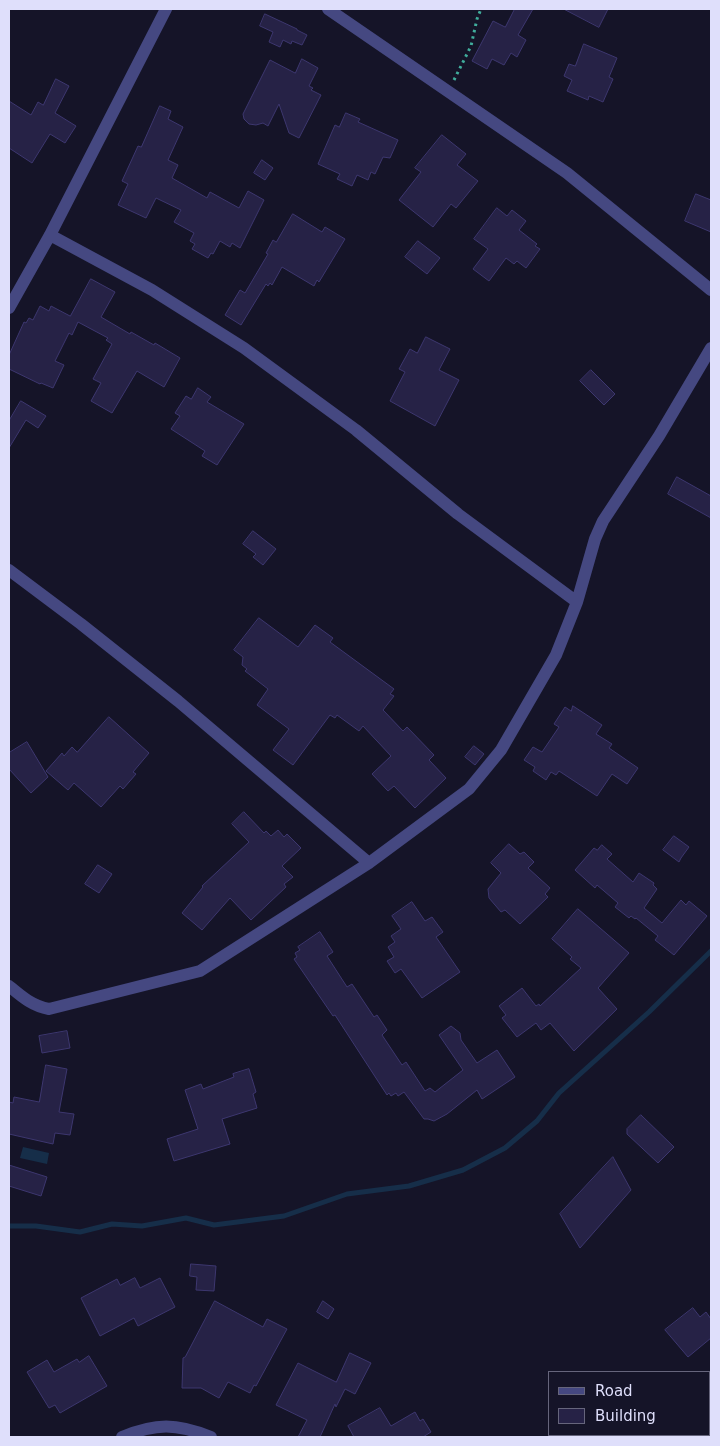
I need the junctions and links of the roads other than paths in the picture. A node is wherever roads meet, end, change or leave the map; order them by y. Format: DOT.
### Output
graph roads {
  1 [pos="166,9"];
  2 [pos="328,9"];
  3 [pos="50,235"];
  4 [pos="711,290"];
  5 [pos="9,308"];
  6 [pos="711,348"];
  7 [pos="9,570"];
  8 [pos="576,602"];
  9 [pos="369,864"];
  10 [pos="9,986"];
  11 [pos="122,1437"];
  12 [pos="210,1437"];
  1 -- 3 [label="street"];
  2 -- 4 [label="street"];
  3 -- 5 [label="street"];
  3 -- 8 [label="street"];
  6 -- 8 [label="street"];
  7 -- 9 [label="street"];
  8 -- 9 [label="street"];
  9 -- 10 [label="street"];
  11 -- 12 [label="street"];
}
